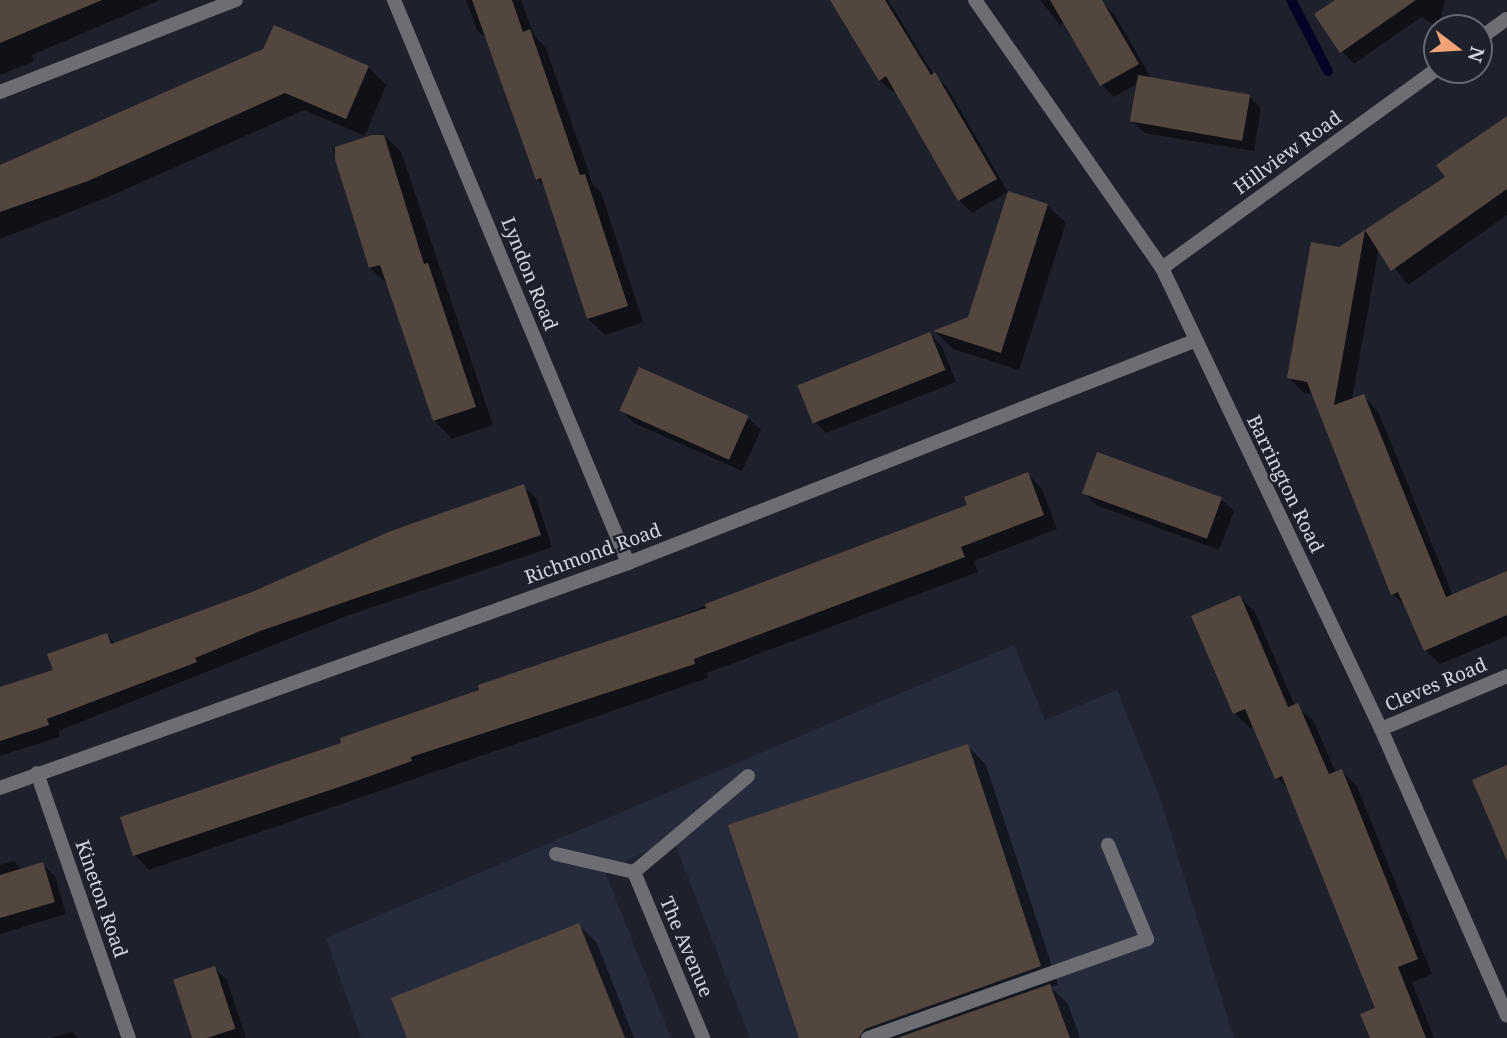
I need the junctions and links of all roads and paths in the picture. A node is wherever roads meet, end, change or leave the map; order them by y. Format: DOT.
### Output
graph roads {
  1 [pos="236,0"];
  2 [pos="394,0"];
  3 [pos="975,0"];
  4 [pos="1423,79"];
  5 [pos="0,92"];
  6 [pos="1162,268"];
  7 [pos="1194,341"];
  8 [pos="628,563"];
  9 [pos="1507,676"];
  10 [pos="1381,729"];
  11 [pos="37,773"];
  12 [pos="748,776"];
  13 [pos="0,788"];
  14 [pos="1108,845"];
  15 [pos="556,854"];
  16 [pos="634,872"];
  17 [pos="1507,1016"];
  18 [pos="129,1038"];
  19 [pos="703,1038"];
  20 [pos="868,1038"];
  1 -- 5 [label="street"];
  2 -- 8 [label="street, Lyndon Road"];
  3 -- 6 [label="street, Barrington Road"];
  4 -- 6 [label="street, Hillview Road"];
  6 -- 7 [label="street, Barrington Road"];
  7 -- 8 [label="street, Richmond Road"];
  7 -- 10 [label="street, Barrington Road"];
  8 -- 11 [label="street, Richmond Road"];
  9 -- 10 [label="street, Cleves Road"];
  10 -- 17 [label="street, Barrington Road"];
  11 -- 13 [label="street, Richmond Road"];
  11 -- 18 [label="street, Kineton Road"];
  12 -- 16 [label="street"];
  14 -- 20 [label="street"];
  15 -- 16 [label="street"];
  16 -- 19 [label="street, The Avenue"];
}
